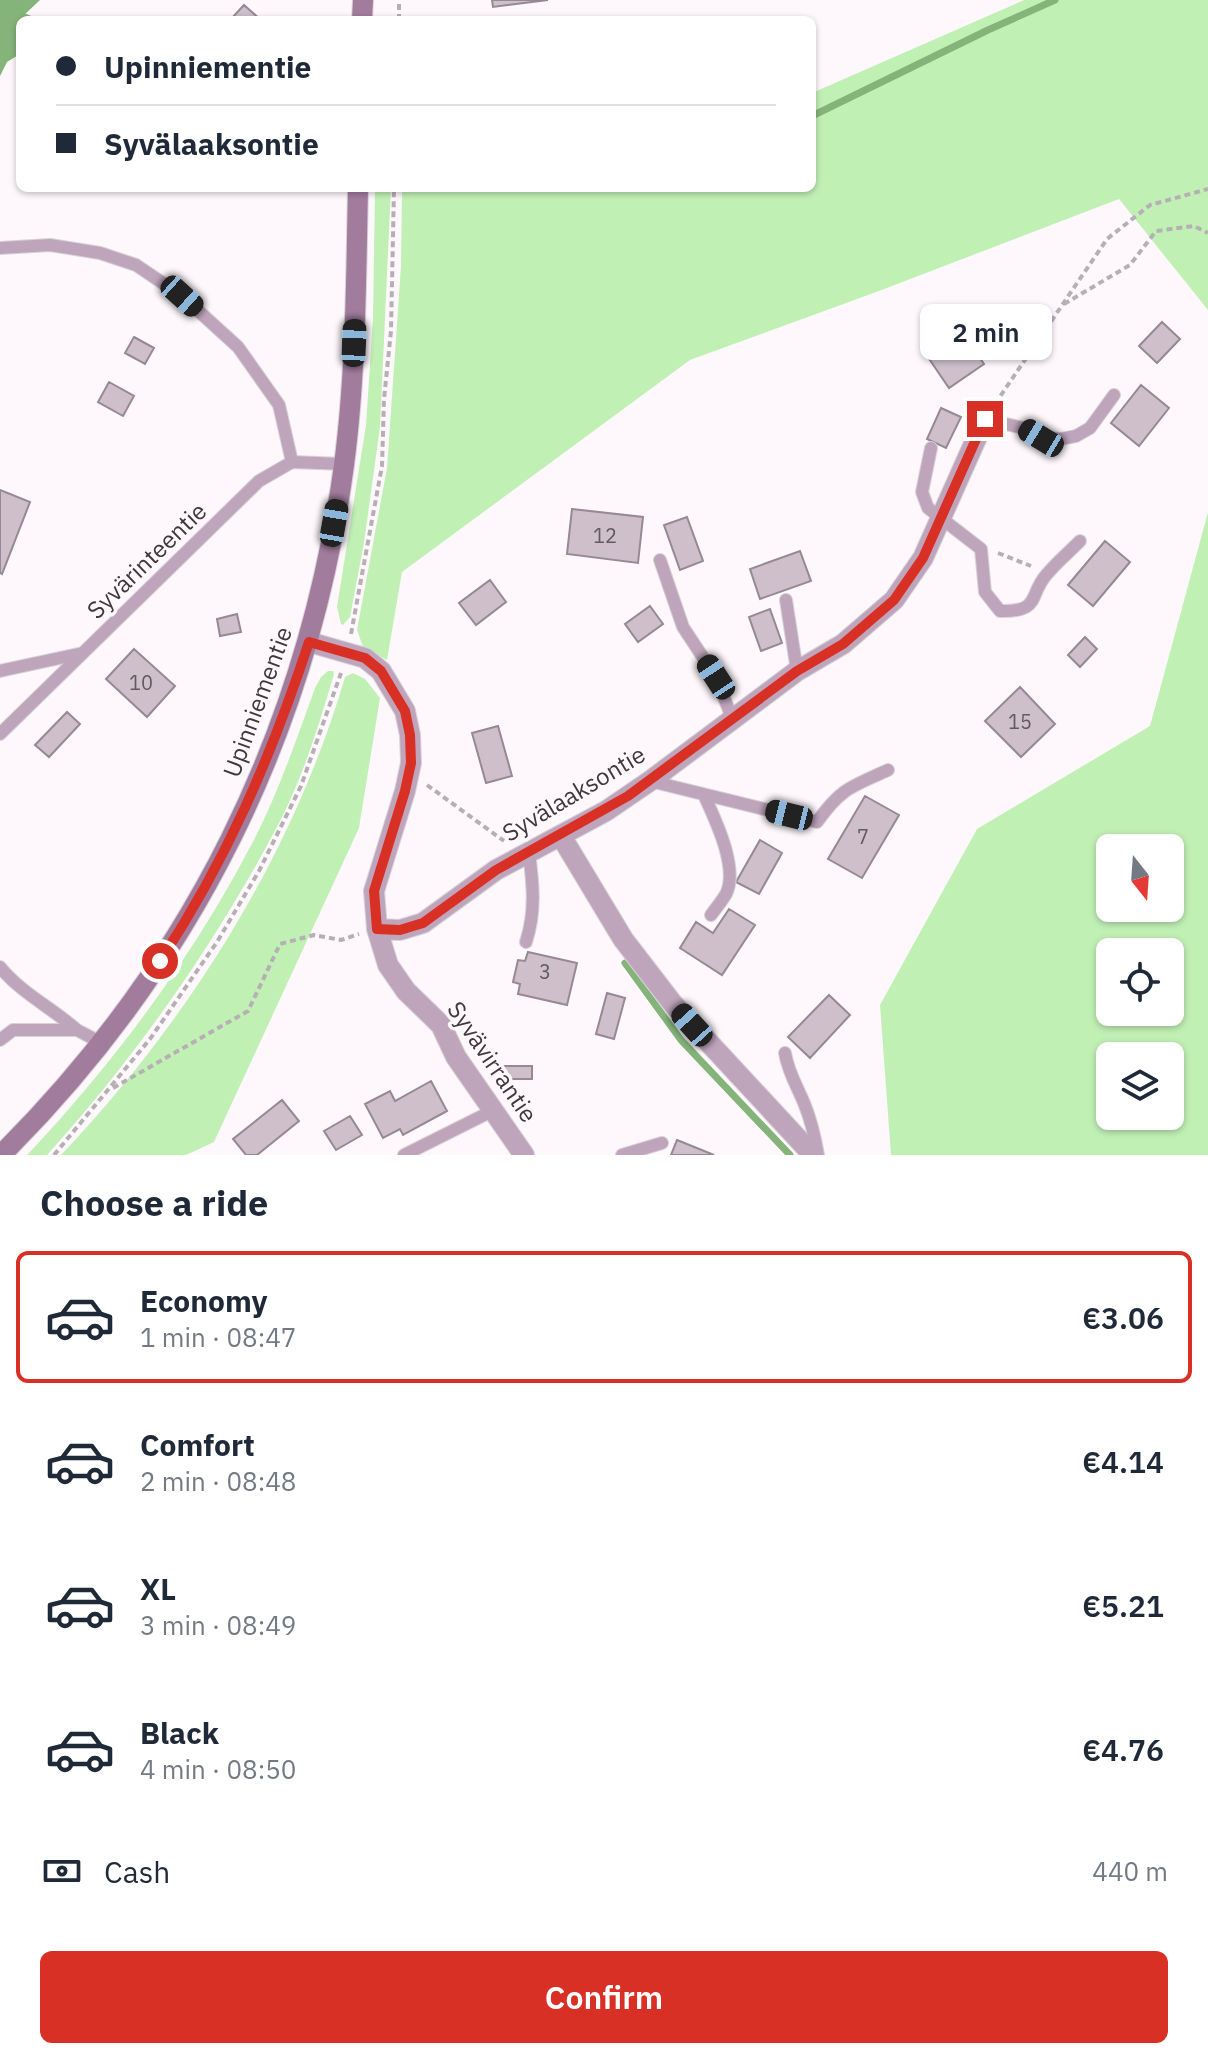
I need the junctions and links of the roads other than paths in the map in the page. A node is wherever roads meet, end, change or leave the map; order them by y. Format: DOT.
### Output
graph roads {
  1 [pos="358,192"];
  2 [pos="0,248"];
  3 [pos="1114,395"];
  4 [pos="985,419"];
  5 [pos="931,448"];
  6 [pos="292,462"];
  7 [pos="344,464"];
  8 [pos="941,520"];
  9 [pos="1080,541"];
  10 [pos="660,560"];
  11 [pos="786,600"];
  12 [pos="309,642"];
  13 [pos="85,652"];
  14 [pos="0,671"];
  15 [pos="797,671"];
  16 [pos="732,718"];
  17 [pos="0,734"];
  18 [pos="888,770"];
  19 [pos="650,781"];
  20 [pos="704,795"];
  21 [pos="561,836"];
  22 [pos="529,853"];
  23 [pos="711,915"];
  24 [pos="377,929"];
  25 [pos="526,942"];
  26 [pos="0,967"];
  27 [pos="77,1030"];
  28 [pos="0,1040"];
  29 [pos="100,1042"];
  30 [pos="785,1053"];
  31 [pos="492,1111"];
  32 [pos="662,1143"];
  33 [pos="1,1155"];
  34 [pos="404,1155"];
  35 [pos="524,1155"];
  36 [pos="622,1155"];
  37 [pos="816,1155"];
  1 -- 7 [label="main road, Upinniementie"];
  2 -- 6 [label="lane"];
  3 -- 4 [label="lane"];
  4 -- 8 [label="street, Syvälaaksontie"];
  5 -- 8 [label="lane"];
  6 -- 7 [label="lane"];
  6 -- 13 [label="lane, Syvärinteentie"];
  7 -- 12 [label="main road, Upinniementie"];
  8 -- 9 [label="lane"];
  8 -- 15 [label="street, Syvälaaksontie"];
  10 -- 16 [label="lane"];
  11 -- 15 [label="lane"];
  12 -- 24 [label="street, Syvävirrantie"];
  12 -- 29 [label="main road, Upinniementie"];
  13 -- 14 [label="lane"];
  13 -- 17 [label="lane, Syvärinteentie"];
  15 -- 16 [label="street, Syvälaaksontie"];
  16 -- 19 [label="street, Syvälaaksontie"];
  18 -- 20 [label="lane"];
  19 -- 20 [label="lane"];
  19 -- 21 [label="street, Syvälaaksontie"];
  20 -- 23 [label="lane"];
  21 -- 22 [label="street, Syvälaaksontie"];
  21 -- 37 [label="street"];
  22 -- 24 [label="street, Syvälaaksontie"];
  22 -- 25 [label="lane"];
  24 -- 31 [label="street, Syvävirrantie"];
  26 -- 27 [label="lane"];
  27 -- 28 [label="lane"];
  27 -- 29 [label="lane"];
  29 -- 33 [label="main road, Upinniementie"];
  30 -- 37 [label="lane"];
  31 -- 34 [label="lane"];
  31 -- 35 [label="street, Syvävirrantie"];
  32 -- 36 [label="lane"];
}
